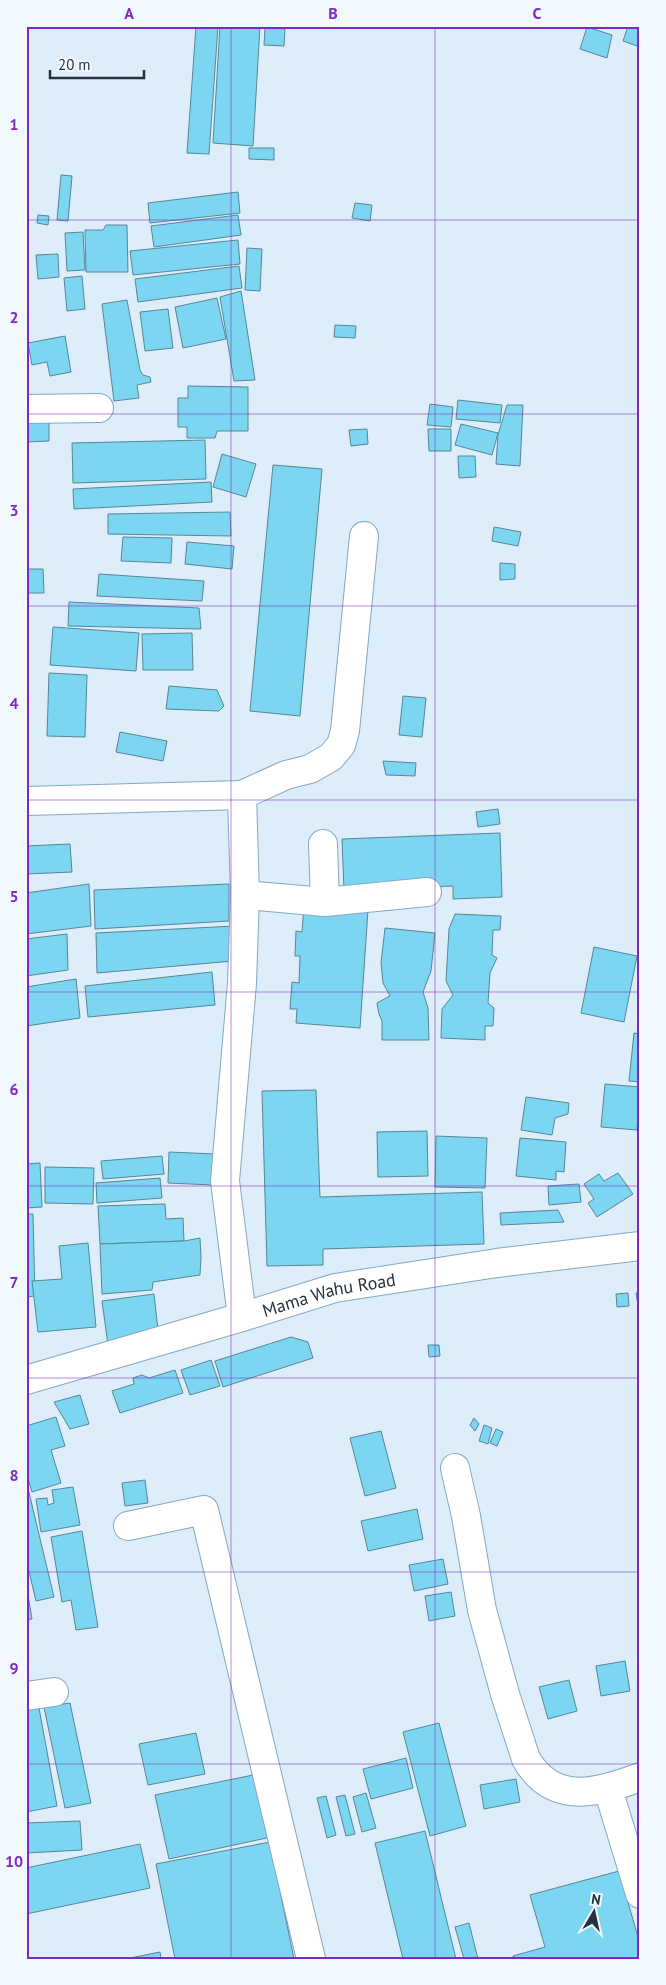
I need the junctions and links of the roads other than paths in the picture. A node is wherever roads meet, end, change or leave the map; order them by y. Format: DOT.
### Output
graph roads {
  1 [pos="99,408"];
  2 [pos="26,409"];
  3 [pos="364,536"];
  4 [pos="242,795"];
  5 [pos="26,801"];
  6 [pos="323,844"];
  7 [pos="427,892"];
  8 [pos="244,895"];
  9 [pos="326,902"];
  10 [pos="640,1246"];
  11 [pos="242,1318"];
  12 [pos="26,1380"];
  13 [pos="455,1468"];
  14 [pos="128,1526"];
  15 [pos="54,1692"];
  16 [pos="26,1696"];
  17 [pos="640,1777"];
  18 [pos="608,1789"];
  19 [pos="640,1894"];
  20 [pos="311,1959"];
  1 -- 2 [label="street"];
  3 -- 4 [label="street"];
  4 -- 5 [label="street"];
  4 -- 8 [label="street"];
  6 -- 9 [label="street"];
  7 -- 9 [label="street"];
  8 -- 9 [label="street"];
  8 -- 11 [label="street"];
  10 -- 11 [label="street, Mama Wahu Road"];
  11 -- 12 [label="street, Mama Wahu Road"];
  13 -- 18 [label="street"];
  14 -- 20 [label="street"];
  15 -- 16 [label="street"];
  17 -- 18 [label="street"];
  18 -- 19 [label="street"];
}
